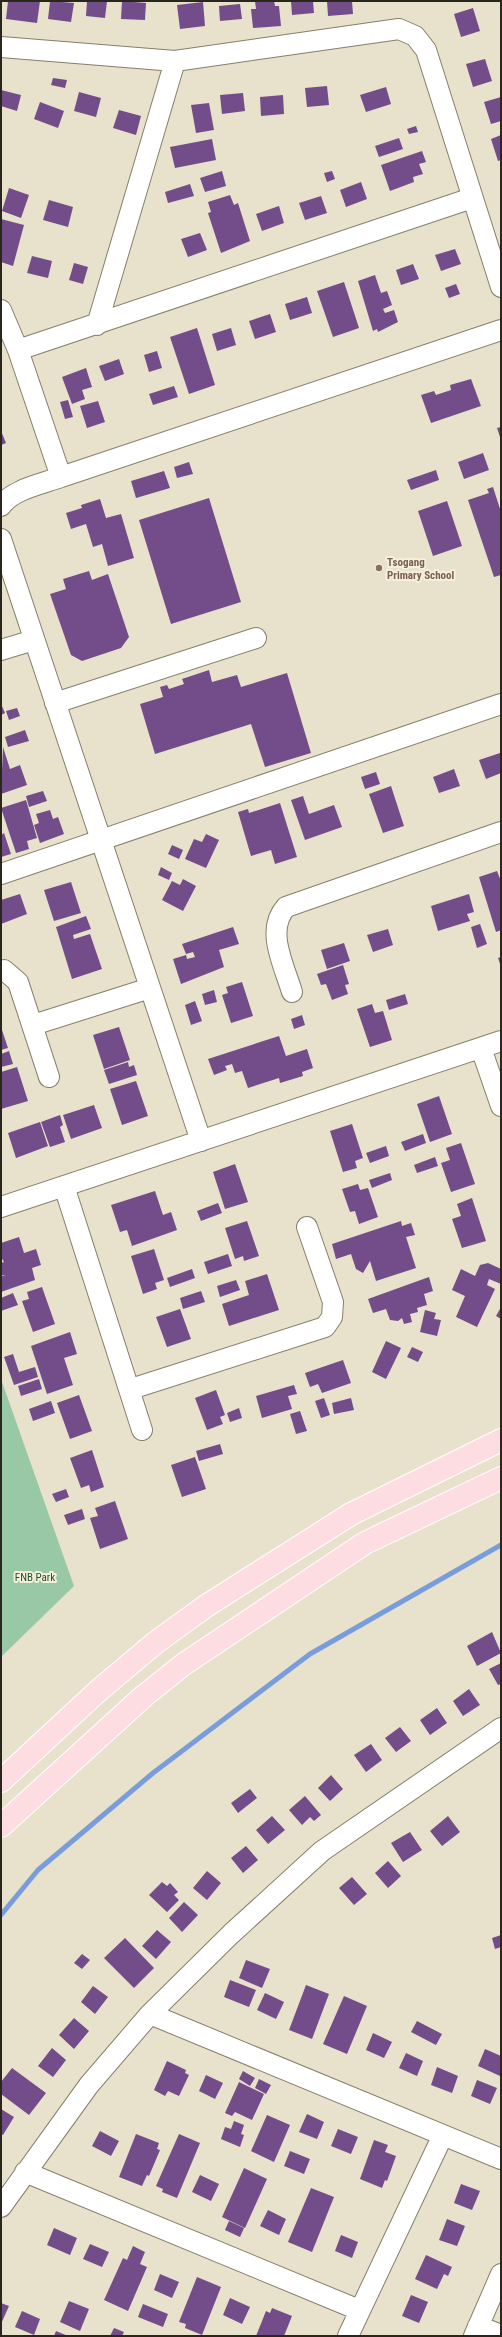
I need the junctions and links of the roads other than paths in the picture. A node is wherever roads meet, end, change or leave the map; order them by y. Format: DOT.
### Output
graph roads {
  1 [pos="1,48"];
  2 [pos="175,61"];
  3 [pos="472,198"];
  4 [pos="501,287"];
  5 [pos="1,310"];
  6 [pos="97,325"];
  7 [pos="501,330"];
  8 [pos="18,350"];
  9 [pos="61,477"];
  10 [pos="1,506"];
  11 [pos="1,540"];
  12 [pos="256,638"];
  13 [pos="34,640"];
  14 [pos="1,650"];
  15 [pos="55,703"];
  16 [pos="501,704"];
  17 [pos="501,832"];
  18 [pos="100,840"];
  19 [pos="1,874"];
  20 [pos="1,970"];
  21 [pos="150,988"];
  22 [pos="292,992"];
  23 [pos="33,1025"];
  24 [pos="501,1041"];
  25 [pos="481,1048"];
  26 [pos="49,1077"];
  27 [pos="501,1106"];
  28 [pos="201,1141"];
  29 [pos="64,1186"];
  30 [pos="1,1207"];
  31 [pos="307,1226"];
  32 [pos="131,1389"];
  33 [pos="142,1430"];
  34 [pos="501,1440"];
  35 [pos="501,1478"];
  36 [pos="501,1728"];
  37 [pos="1,1781"];
  38 [pos="1,1826"];
  39 [pos="150,2014"];
  40 [pos="443,2136"];
  41 [pos="501,2159"];
  42 [pos="25,2172"];
  43 [pos="1,2207"];
  44 [pos="501,2274"];
  45 [pos="359,2310"];
  46 [pos="476,2331"];
  47 [pos="501,2335"];
  48 [pos="348,2336"];
  1 -- 2 [label="street"];
  2 -- 3 [label="street"];
  2 -- 6 [label="street"];
  3 -- 4 [label="street"];
  3 -- 6 [label="street"];
  5 -- 8 [label="street"];
  6 -- 8 [label="street"];
  7 -- 9 [label="street"];
  8 -- 9 [label="street"];
  9 -- 10 [label="street"];
  11 -- 13 [label="street"];
  12 -- 15 [label="street"];
  13 -- 14 [label="street"];
  13 -- 15 [label="street"];
  15 -- 18 [label="street"];
  16 -- 18 [label="street"];
  17 -- 22 [label="street"];
  18 -- 19 [label="street"];
  18 -- 21 [label="street"];
  20 -- 23 [label="street"];
  21 -- 23 [label="street"];
  21 -- 28 [label="street"];
  23 -- 26 [label="street"];
  24 -- 25 [label="street"];
  25 -- 27 [label="street"];
  25 -- 28 [label="street"];
  28 -- 29 [label="street"];
  29 -- 30 [label="street"];
  29 -- 32 [label="street"];
  31 -- 32 [label="street"];
  32 -- 33 [label="street"];
  34 -- 37 [label="main road"];
  35 -- 38 [label="main road"];
  36 -- 39 [label="street"];
  39 -- 40 [label="street"];
  39 -- 42 [label="street"];
  40 -- 41 [label="street"];
  40 -- 45 [label="street"];
  42 -- 43 [label="street"];
  42 -- 45 [label="street"];
  44 -- 46 [label="street"];
  45 -- 48 [label="street"];
  46 -- 47 [label="street"];
}
